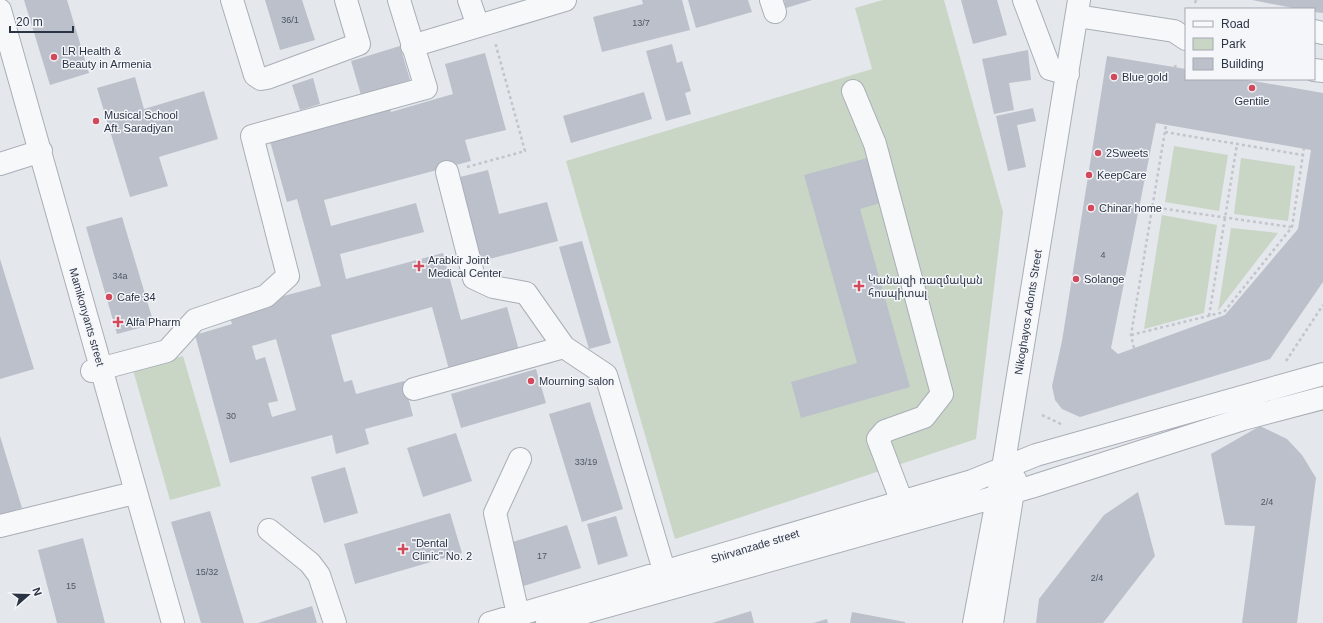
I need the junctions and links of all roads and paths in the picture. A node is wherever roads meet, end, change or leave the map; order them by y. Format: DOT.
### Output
graph roads {
  1 [pos="232,0"];
  2 [pos="346,0"];
  3 [pos="399,0"];
  4 [pos="469,0"];
  5 [pos="566,0"];
  6 [pos="1024,0"];
  7 [pos="1084,8"];
  8 [pos="0,10"];
  9 [pos="484,24"];
  10 [pos="1183,32"];
  11 [pos="0,37"];
  12 [pos="412,46"];
  13 [pos="1176,62"];
  14 [pos="1175,68"];
  15 [pos="1068,74"];
  16 [pos="853,91"];
  17 [pos="1166,125"];
  18 [pos="1165,132"];
  19 [pos="1237,144"];
  20 [pos="1304,148"];
  21 [pos="37,152"];
  22 [pos="1303,155"];
  23 [pos="0,164"];
  24 [pos="448,172"];
  25 [pos="1152,207"];
  26 [pos="1224,217"];
  27 [pos="1292,228"];
  28 [pos="1323,305"];
  29 [pos="1209,316"];
  30 [pos="1131,335"];
  31 [pos="564,347"];
  32 [pos="1134,348"];
  33 [pos="1282,367"];
  34 [pos="97,370"];
  35 [pos="1323,374"];
  36 [pos="414,389"];
  37 [pos="1323,398"];
  38 [pos="1042,415"];
  39 [pos="1066,427"];
  40 [pos="520,459"];
  41 [pos="1010,464"];
  42 [pos="1005,494"];
  43 [pos="126,495"];
  44 [pos="902,502"];
  45 [pos="0,526"];
  46 [pos="269,530"];
  47 [pos="667,580"];
  48 [pos="601,616"];
  49 [pos="519,619"];
  50 [pos="163,623"];
  51 [pos="173,623"];
  52 [pos="335,623"];
  53 [pos="490,623"];
  54 [pos="547,623"];
  55 [pos="974,623"];
  56 [pos="992,623"];
  1 -- 2 [label="street"];
  3 -- 12 [label="street"];
  4 -- 9 [label="street"];
  5 -- 9 [label="street"];
  6 -- 15 [label="street"];
  7 -- 10 [label="street"];
  7 -- 15 [label="street, Nikoghayos Adonts Street"];
  7 -- 41 [label="street, Nikoghayos Adonts Street"];
  8 -- 21 [label="street, Mamikonyants street"];
  9 -- 12 [label="street"];
  9 -- 24 [label="path"];
  11 -- 21 [label="street, Mamikonyants street"];
  12 -- 34 [label="street"];
  13 -- 14 [label="path"];
  15 -- 41 [label="street, Nikoghayos Adonts Street"];
  16 -- 44 [label="street"];
  17 -- 18 [label="path"];
  18 -- 19 [label="path"];
  18 -- 25 [label="path"];
  19 -- 22 [label="path"];
  19 -- 26 [label="path"];
  20 -- 22 [label="path"];
  21 -- 23 [label="street"];
  21 -- 34 [label="street, Mamikonyants street"];
  22 -- 27 [label="path"];
  24 -- 31 [label="street"];
  25 -- 26 [label="path"];
  25 -- 30 [label="path"];
  26 -- 27 [label="path"];
  26 -- 29 [label="path"];
  27 -- 29 [label="path"];
  28 -- 33 [label="path"];
  29 -- 30 [label="path"];
  30 -- 32 [label="path"];
  31 -- 36 [label="street"];
  31 -- 47 [label="street"];
  34 -- 43 [label="street, Mamikonyants street"];
  34 -- 51 [label="street, Mamikonyants street"];
  35 -- 41 [label="street, Shirvanzade street"];
  37 -- 42 [label="street, Shirvanzade street"];
  38 -- 39 [label="path"];
  40 -- 49 [label="street"];
  41 -- 42 [label="street, Nikoghayos Adonts Street"];
  41 -- 44 [label="street, Shirvanzade street"];
  42 -- 47 [label="street, Shirvanzade street"];
  42 -- 55 [label="street, Nikoghayos Adonts Street"];
  42 -- 56 [label="street, Nikoghayos Adonts Street"];
  43 -- 45 [label="street"];
  43 -- 50 [label="street, Mamikonyants street"];
  44 -- 47 [label="street, Shirvanzade street"];
  46 -- 52 [label="street"];
  47 -- 48 [label="street, Shirvanzade street"];
  47 -- 49 [label="street, Shirvanzade street"];
  48 -- 54 [label="street, Shirvanzade street"];
  49 -- 53 [label="street, Shirvanzade street"];
}
